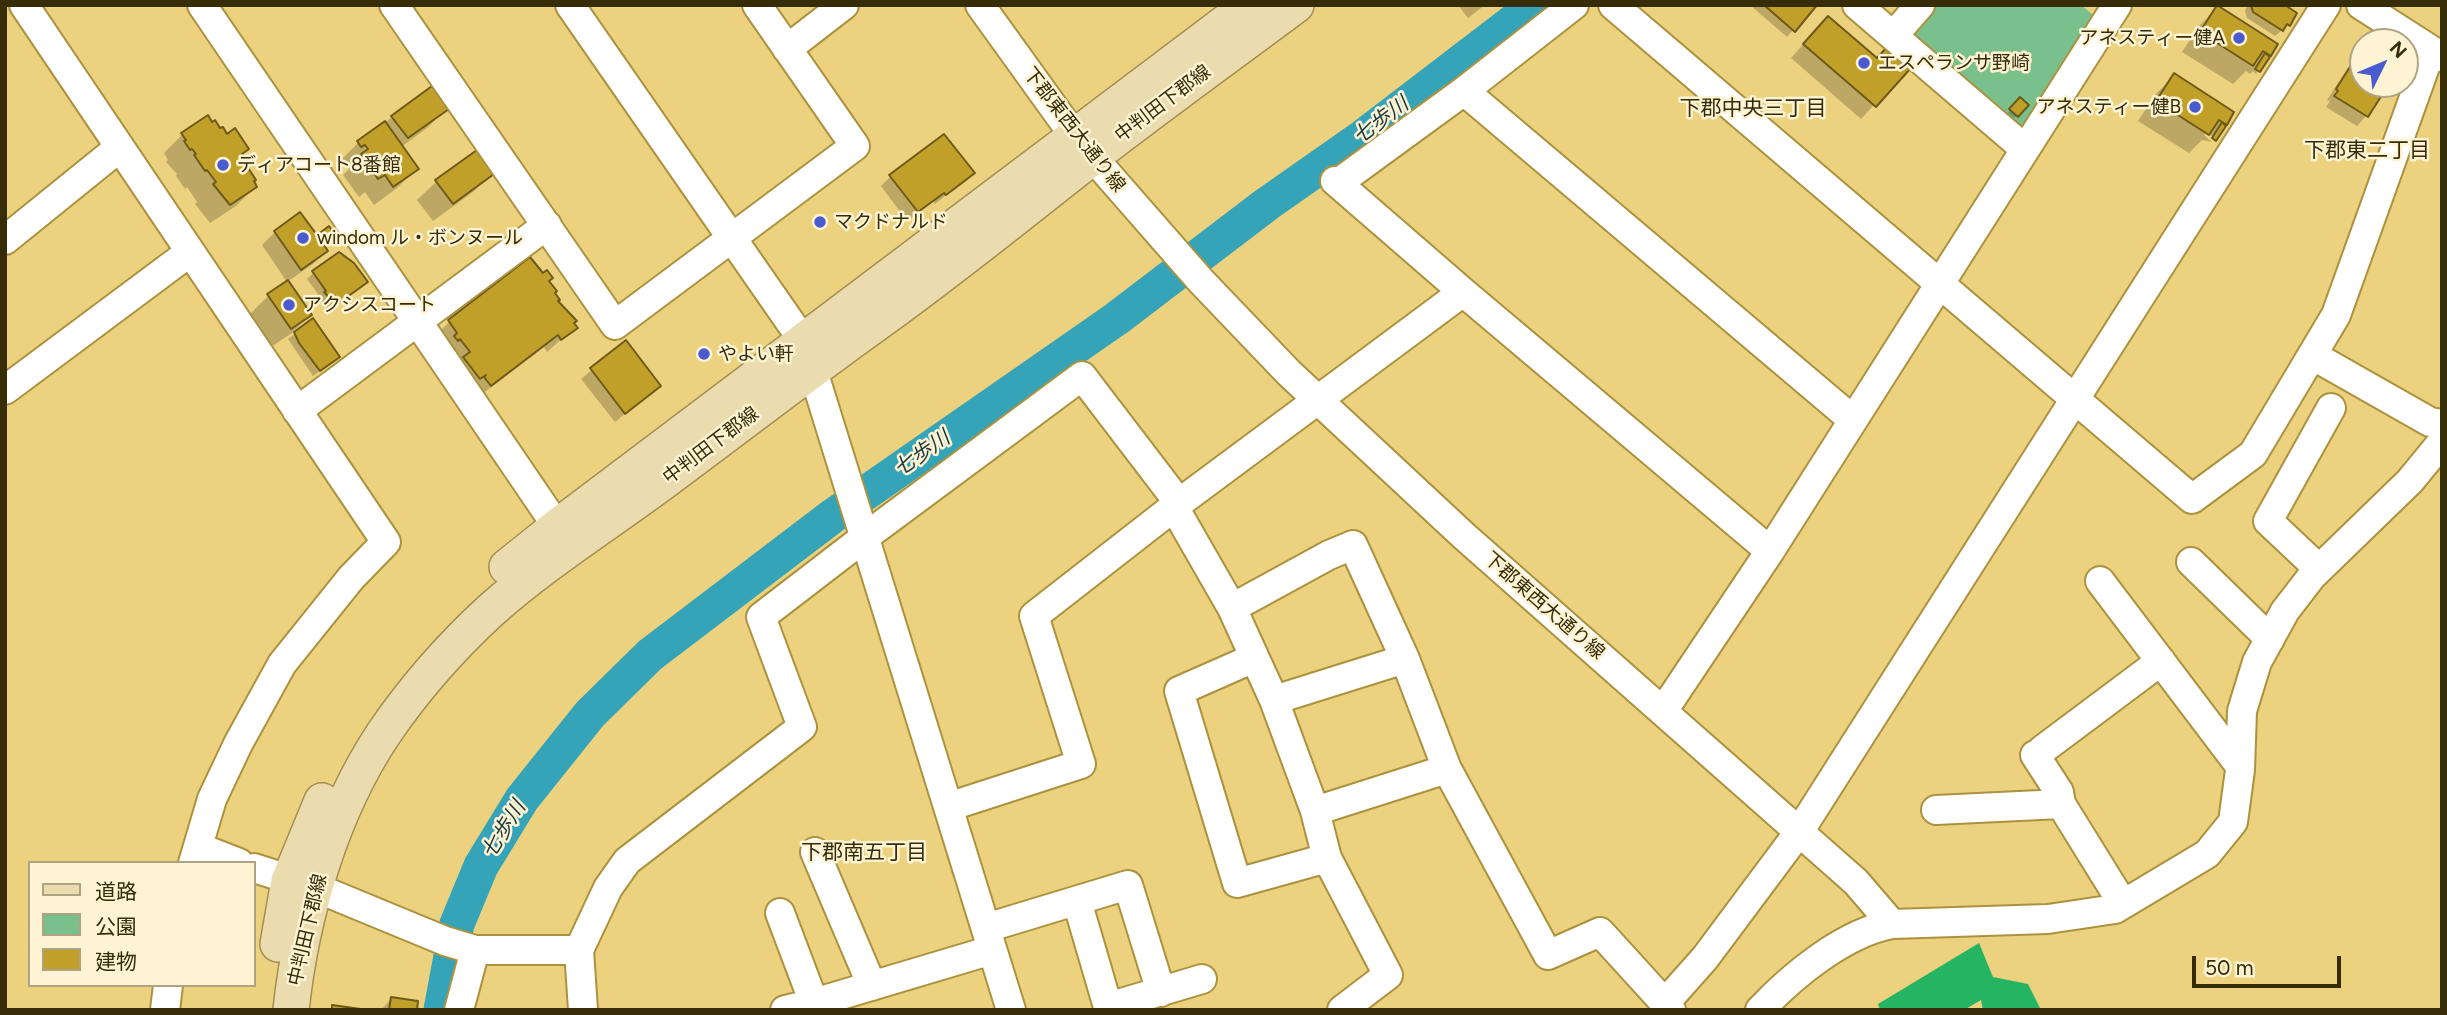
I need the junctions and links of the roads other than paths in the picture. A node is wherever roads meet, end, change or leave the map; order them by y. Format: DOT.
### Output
graph roads {
  1 [pos="24,5"];
  2 [pos="202,5"];
  3 [pos="394,5"];
  4 [pos="570,5"];
  5 [pos="757,5"];
  6 [pos="844,5"];
  7 [pos="980,5"];
  8 [pos="1249,5"];
  9 [pos="1296,5"];
  10 [pos="1574,5"];
  11 [pos="1613,5"];
  12 [pos="1857,5"];
  13 [pos="1920,5"];
  14 [pos="2326,5"];
  15 [pos="2361,5"];
  16 [pos="2106,9"];
  17 [pos="1893,36"];
  18 [pos="788,49"];
  19 [pos="2436,53"];
  20 [pos="1464,91"];
  21 [pos="120,147"];
  22 [pos="1084,147"];
  23 [pos="2025,149"];
  24 [pos="547,225"];
  25 [pos="732,238"];
  26 [pos="5,240"];
  27 [pos="190,252"];
  28 [pos="1939,284"];
  29 [pos="1463,292"];
  30 [pos="417,322"];
  31 [pos="808,355"];
  32 [pos="2312,355"];
  33 [pos="5,390"];
  34 [pos="1319,400"];
  35 [pos="2076,400"];
  36 [pos="2331,408"];
  37 [pos="298,411"];
  38 [pos="1853,421"];
  39 [pos="2442,424"];
  40 [pos="2442,442"];
  41 [pos="1176,505"];
  42 [pos="863,532"];
  43 [pos="564,537"];
  44 [pos="1770,551"];
  45 [pos="2191,562"];
  46 [pos="2319,569"];
  47 [pos="2100,582"];
  48 [pos="1232,608"];
  49 [pos="2270,639"];
  50 [pos="1254,658"];
  51 [pos="1405,659"];
  52 [pos="2161,662"];
  53 [pos="1274,700"];
  54 [pos="1663,711"];
  55 [pos="2240,766"];
  56 [pos="1447,769"];
  57 [pos="2061,804"];
  58 [pos="948,807"];
  59 [pos="1936,810"];
  60 [pos="1315,811"];
  61 [pos="1800,832"];
  62 [pos="815,852"];
  63 [pos="195,855"];
  64 [pos="1327,858"];
  65 [pos="228,861"];
  66 [pos="256,869"];
  67 [pos="302,884"];
  68 [pos="1077,901"];
  69 [pos="2123,904"];
  70 [pos="779,913"];
  71 [pos="1892,924"];
  72 [pos="989,939"];
  73 [pos="462,946"];
  74 [pos="579,950"];
  75 [pos="1202,979"];
  76 [pos="872,986"];
  77 [pos="168,987"];
  78 [pos="1161,992"];
  79 [pos="814,1003"];
  80 [pos="1668,1006"];
  81 [pos="165,1010"];
  82 [pos="268,1010"];
  83 [pos="292,1010"];
  84 [pos="459,1010"];
  85 [pos="583,1010"];
  86 [pos="785,1010"];
  87 [pos="1011,1010"];
  88 [pos="1342,1010"];
  89 [pos="1760,1010"];
  1 -- 21 [label="street"];
  2 -- 30 [label="street"];
  3 -- 24 [label="street"];
  4 -- 25 [label="street"];
  5 -- 18 [label="street"];
  6 -- 18 [label="street"];
  7 -- 22 [label="street, 下郡東西大通り線"];
  8 -- 22 [label="main road, 中判田下郡線"];
  9 -- 22 [label="main road, 中判田下郡線"];
  10 -- 20 [label="street"];
  11 -- 28 [label="street"];
  12 -- 17 [label="street"];
  13 -- 17 [label="street"];
  14 -- 35 [label="street"];
  15 -- 19 [label="street"];
  16 -- 23 [label="street"];
  17 -- 23 [label="street"];
  18 -- 25 [label="street"];
  19 -- 32 [label="street"];
  20 -- 29 [label="street"];
  20 -- 38 [label="street"];
  21 -- 26 [label="street"];
  21 -- 27 [label="street"];
  22 -- 31 [label="main road, 中判田下郡線"];
  22 -- 34 [label="street, 下郡東西大通り線"];
  23 -- 28 [label="street"];
  24 -- 25 [label="street"];
  24 -- 30 [label="street"];
  25 -- 31 [label="street"];
  27 -- 33 [label="street"];
  27 -- 37 [label="street"];
  28 -- 35 [label="street"];
  28 -- 38 [label="street"];
  29 -- 34 [label="street"];
  29 -- 44 [label="street"];
  30 -- 37 [label="street"];
  30 -- 43 [label="street"];
  31 -- 42 [label="street"];
  31 -- 43 [label="main road, 中判田下郡線"];
  32 -- 35 [label="street"];
  32 -- 39 [label="street"];
  34 -- 41 [label="street"];
  34 -- 54 [label="street, 下郡東西大通り線"];
  35 -- 61 [label="street"];
  36 -- 46 [label="street"];
  37 -- 63 [label="street"];
  38 -- 44 [label="street"];
  40 -- 46 [label="street"];
  41 -- 42 [label="street"];
  41 -- 48 [label="street"];
  41 -- 58 [label="street"];
  42 -- 58 [label="street"];
  42 -- 74 [label="street"];
  43 -- 67 [label="main road, 中判田下郡線"];
  44 -- 54 [label="street"];
  45 -- 49 [label="street"];
  46 -- 49 [label="street"];
  47 -- 52 [label="street"];
  48 -- 50 [label="street"];
  48 -- 51 [label="street"];
  49 -- 55 [label="street"];
  50 -- 53 [label="street"];
  50 -- 64 [label="street"];
  51 -- 53 [label="street"];
  51 -- 56 [label="street"];
  52 -- 55 [label="street"];
  52 -- 57 [label="street"];
  53 -- 60 [label="street"];
  54 -- 61 [label="street, 下郡東西大通り線"];
  55 -- 69 [label="street"];
  56 -- 60 [label="street"];
  56 -- 80 [label="street"];
  57 -- 59 [label="street"];
  57 -- 69 [label="street"];
  58 -- 72 [label="street"];
  60 -- 64 [label="street"];
  61 -- 71 [label="street, 下郡東西大通り線"];
  61 -- 80 [label="street"];
  62 -- 76 [label="street"];
  63 -- 65 [label="street"];
  64 -- 88 [label="street"];
  66 -- 67 [label="street"];
  67 -- 73 [label="street"];
  67 -- 82 [label="main road, 中判田下郡線"];
  67 -- 83 [label="main road, 中判田下郡線"];
  68 -- 72 [label="street"];
  68 -- 78 [label="street"];
  68 -- 78 [label="street"];
  69 -- 71 [label="street"];
  70 -- 79 [label="street"];
  71 -- 89 [label="street"];
  72 -- 76 [label="street"];
  72 -- 87 [label="street"];
  73 -- 74 [label="street"];
  73 -- 84 [label="street"];
  74 -- 85 [label="street"];
  75 -- 78 [label="street"];
  76 -- 79 [label="street"];
  77 -- 81 [label="street"];
  79 -- 86 [label="street"];
}
